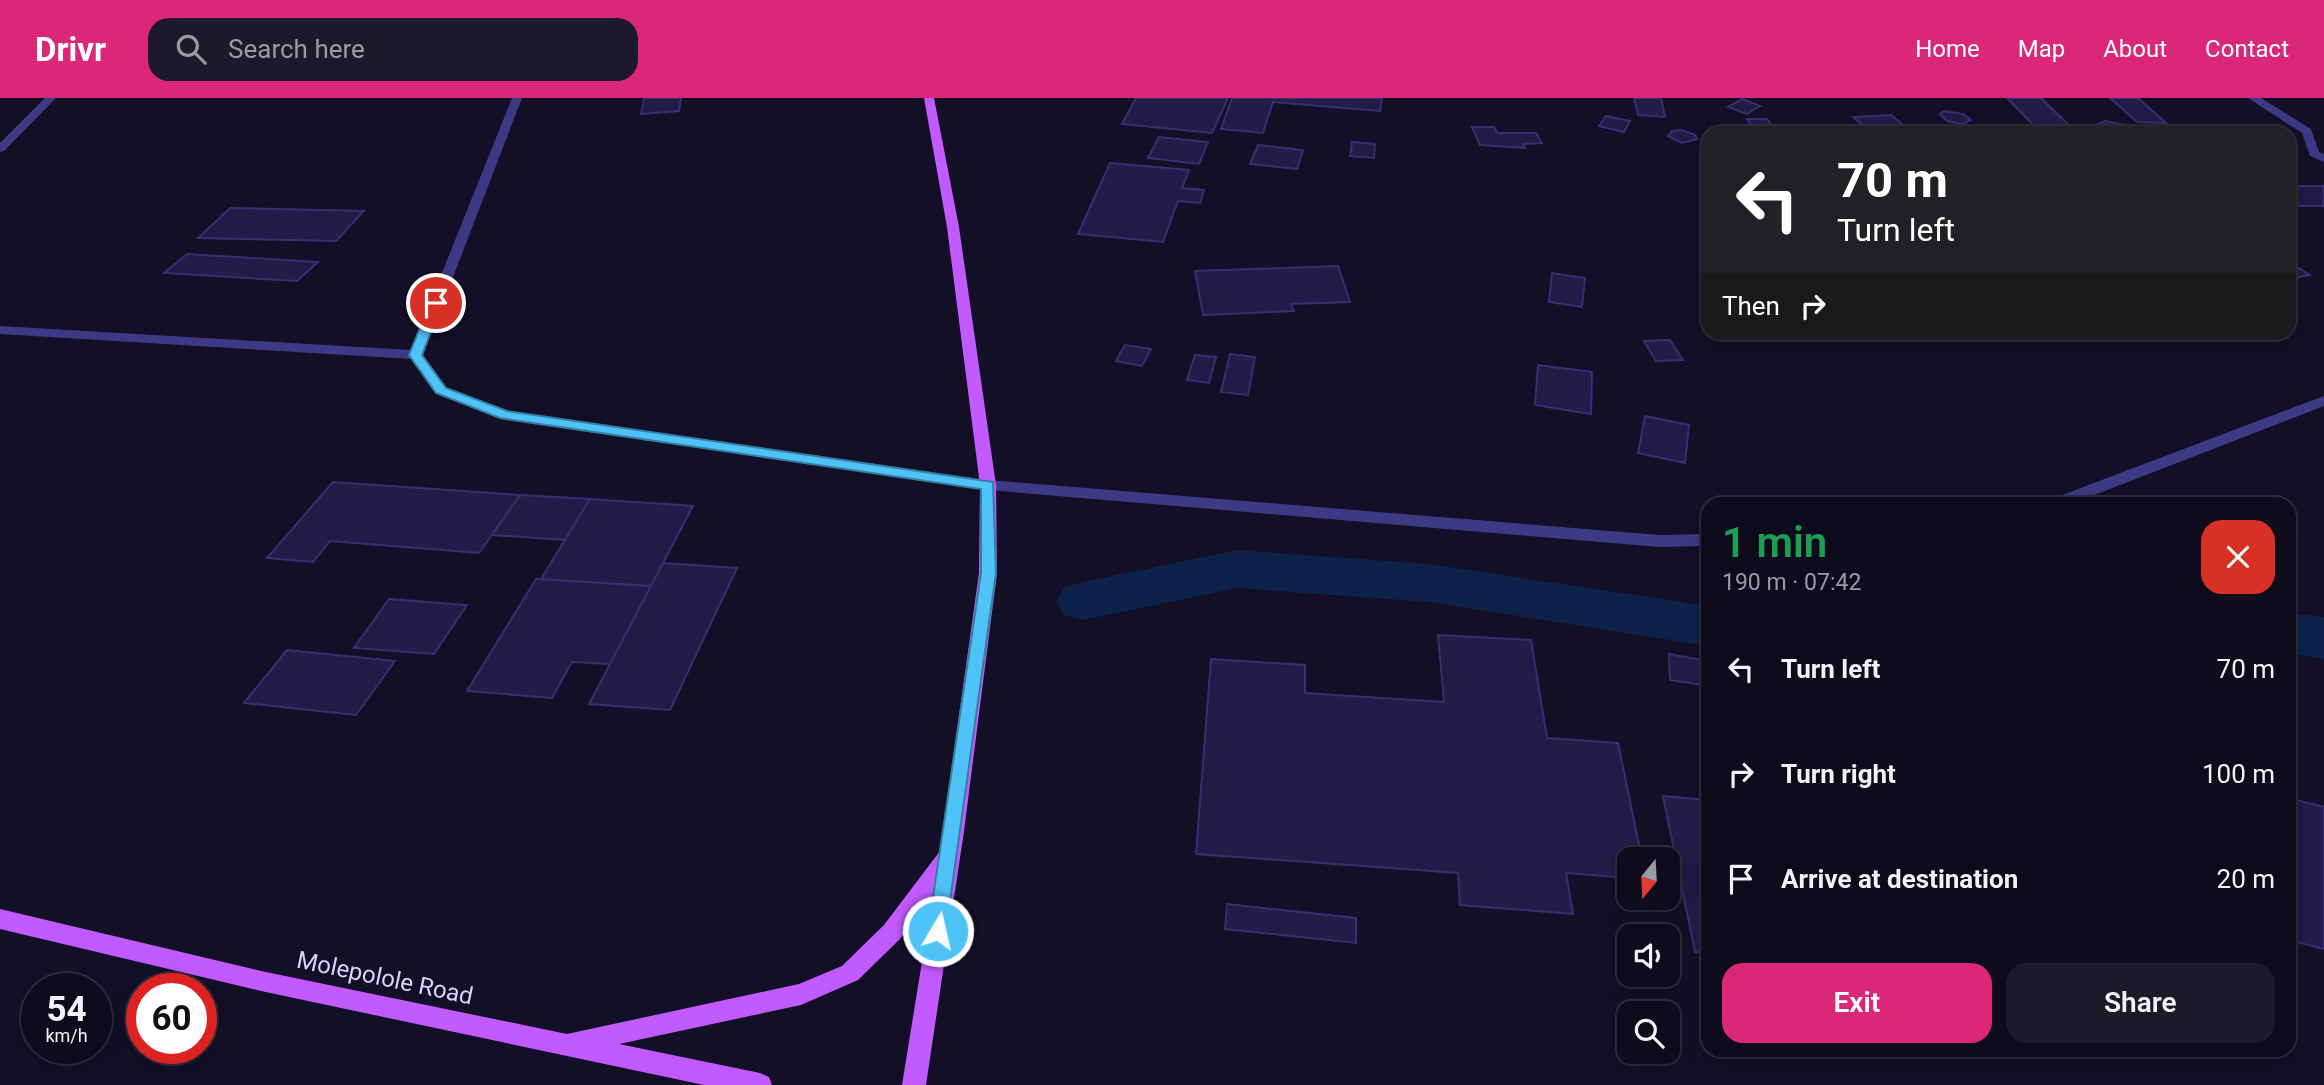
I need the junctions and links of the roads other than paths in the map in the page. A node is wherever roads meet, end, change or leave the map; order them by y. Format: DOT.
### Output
graph roads {
  1 [pos="51,98"];
  2 [pos="517,98"];
  3 [pos="929,98"];
  4 [pos="2253,98"];
  5 [pos="0,149"];
  6 [pos="2324,159"];
  7 [pos="0,330"];
  8 [pos="416,355"];
  9 [pos="2324,401"];
  10 [pos="988,485"];
  11 [pos="2074,497"];
  12 [pos="1701,540"];
  13 [pos="950,854"];
  14 [pos="0,919"];
  15 [pos="565,1044"];
  16 [pos="760,1085"];
  17 [pos="914,1085"];
  1 -- 5 [label="street"];
  2 -- 8 [label="street"];
  3 -- 10 [label="main road"];
  4 -- 6 [label="street"];
  7 -- 8 [label="street"];
  8 -- 10 [label="street"];
  9 -- 11 [label="street"];
  10 -- 12 [label="street"];
  10 -- 13 [label="main road"];
  13 -- 15 [label="main road"];
  13 -- 17 [label="main road"];
  14 -- 15 [label="main road, Molepolole Road"];
  15 -- 16 [label="main road, Molepolole Road"];
}
